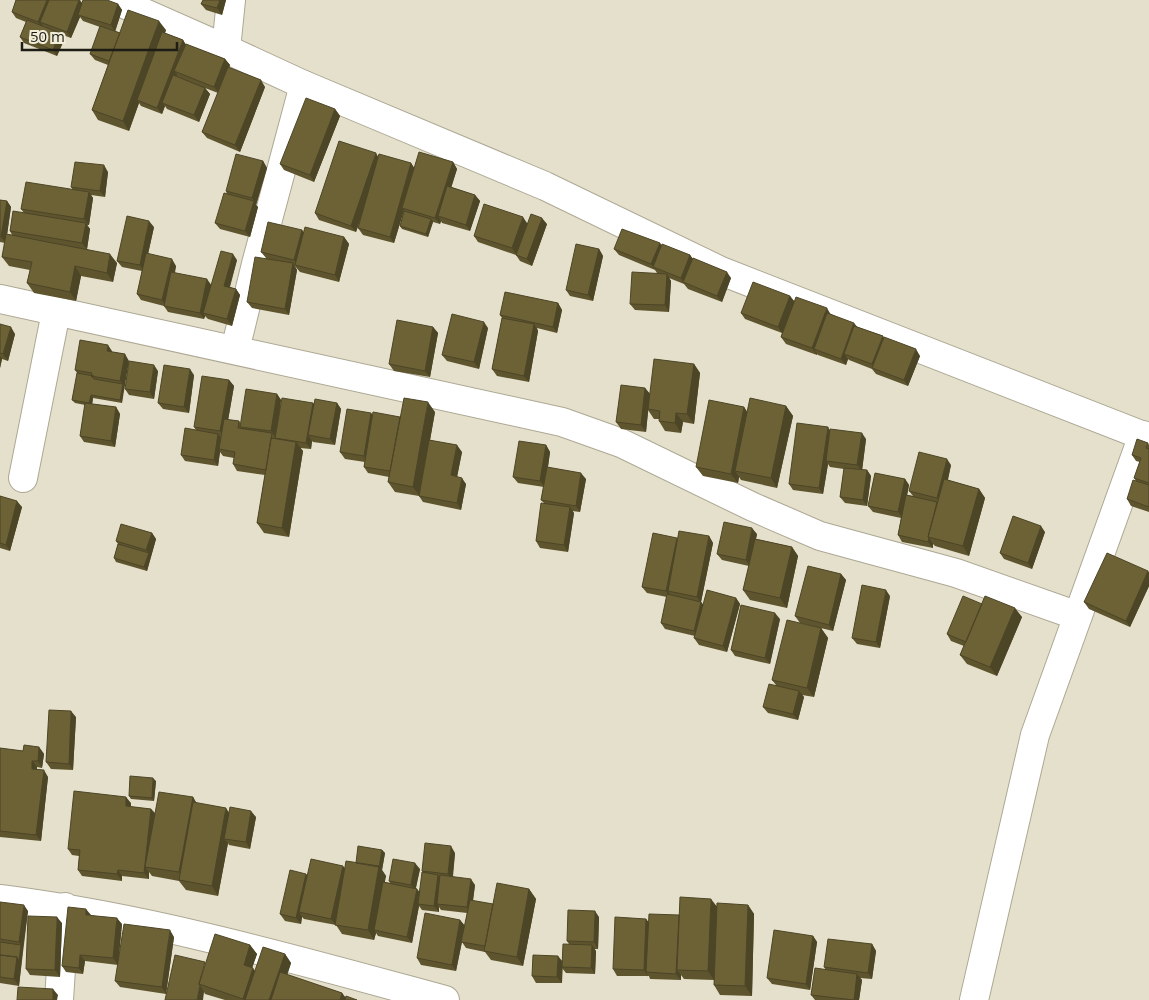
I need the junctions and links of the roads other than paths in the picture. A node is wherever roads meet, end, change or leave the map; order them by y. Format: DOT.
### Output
graph roads {
  1 [pos="115,0"];
  2 [pos="231,0"];
  3 [pos="226,49"];
  4 [pos="304,85"];
  5 [pos="0,299"];
  6 [pos="56,312"];
  7 [pos="235,350"];
  8 [pos="1146,437"];
  9 [pos="24,478"];
  10 [pos="1078,616"];
  11 [pos="0,899"];
  12 [pos="64,907"];
  13 [pos="59,1000"];
  14 [pos="444,1000"];
  15 [pos="974,1000"];
  1 -- 3 [label="street"];
  2 -- 3 [label="street"];
  3 -- 4 [label="street"];
  4 -- 7 [label="street"];
  4 -- 8 [label="street"];
  5 -- 6 [label="street"];
  6 -- 7 [label="street"];
  6 -- 9 [label="street"];
  7 -- 10 [label="street"];
  8 -- 10 [label="street"];
  10 -- 15 [label="street"];
  11 -- 12 [label="street"];
  12 -- 13 [label="street"];
  12 -- 14 [label="street"];
}
